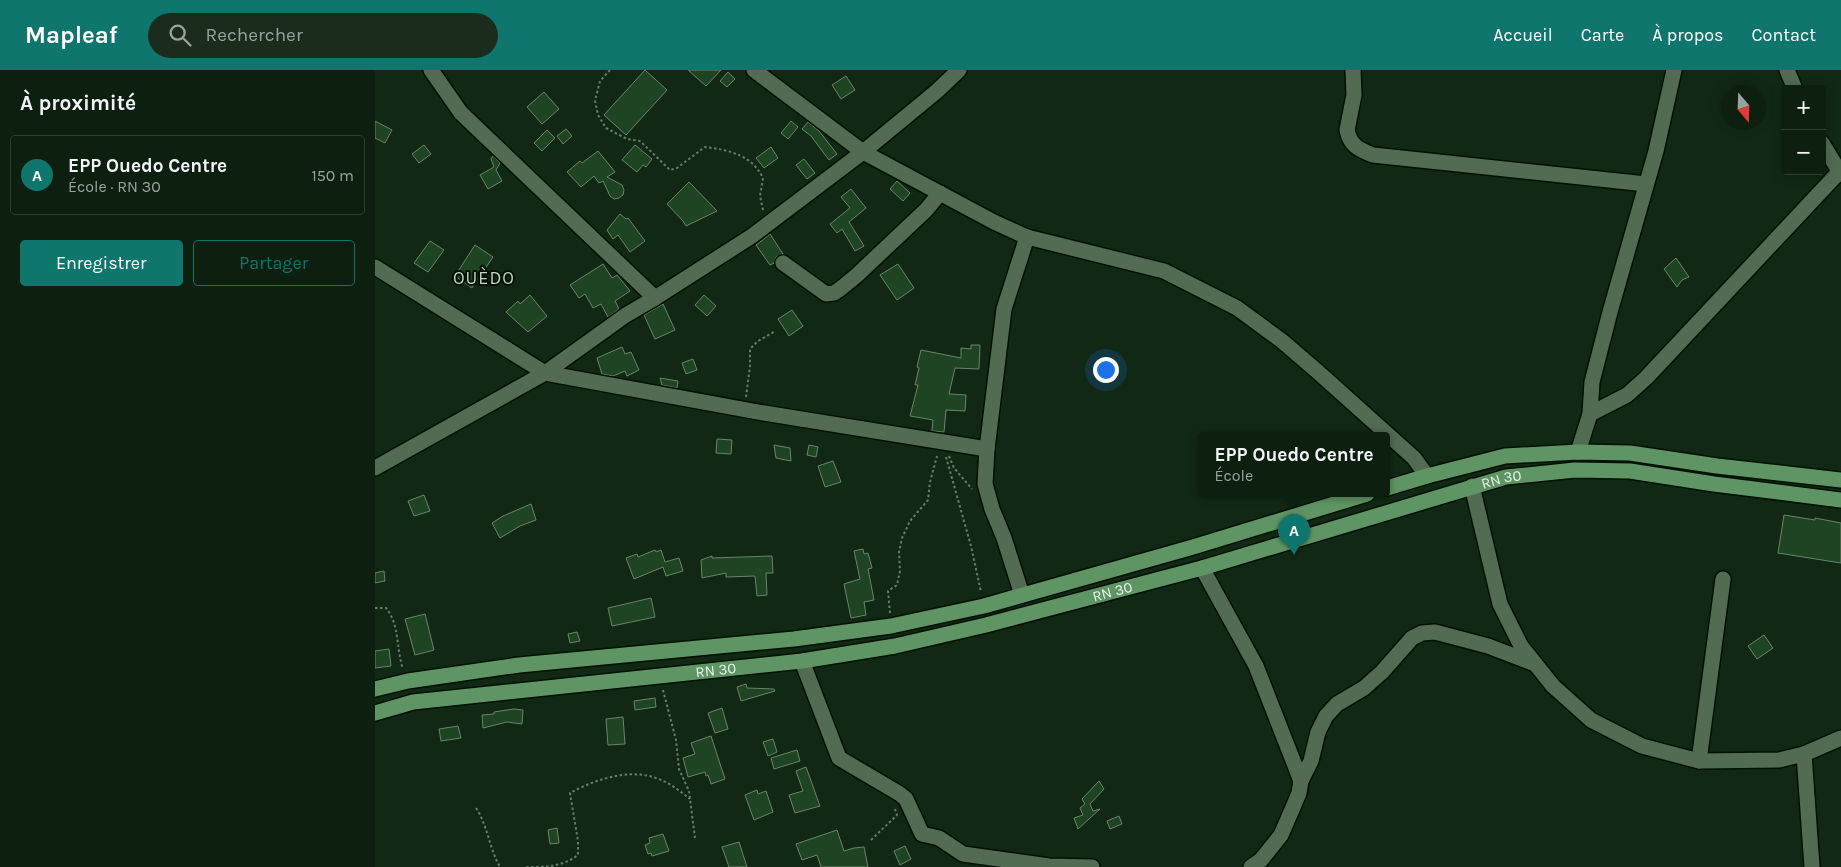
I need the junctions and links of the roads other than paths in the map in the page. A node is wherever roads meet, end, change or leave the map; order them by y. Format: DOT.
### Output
graph roads {
  1 [pos="431,70"];
  2 [pos="959,70"];
  3 [pos="1353,70"];
  4 [pos="1674,70"];
  5 [pos="1787,70"];
  6 [pos="758,71"];
  7 [pos="1793,85"];
  8 [pos="1826,149"];
  9 [pos="863,152"];
  10 [pos="1840,172"];
  11 [pos="1646,184"];
  12 [pos="939,193"];
  13 [pos="1027,237"];
  14 [pos="783,263"];
  15 [pos="375,267"];
  16 [pos="655,298"];
  17 [pos="545,373"];
  18 [pos="1590,414"];
  19 [pos="1385,432"];
  20 [pos="1390,436"];
  21 [pos="987,449"];
  22 [pos="1578,452"];
  23 [pos="375,468"];
  24 [pos="1427,476"];
  25 [pos="1841,480"];
  26 [pos="1472,486"];
  27 [pos="1390,487"];
  28 [pos="1357,497"];
  29 [pos="1841,500"];
  30 [pos="1202,568"];
  31 [pos="1723,579"];
  32 [pos="1022,595"];
  33 [pos="802,660"];
  34 [pos="1537,665"];
  35 [pos="375,689"];
  36 [pos="375,713"];
  37 [pos="1841,738"];
  38 [pos="1804,754"];
  39 [pos="1699,761"];
  40 [pos="1301,781"];
  41 [pos="1093,867"];
  42 [pos="1251,867"];
  43 [pos="1812,867"];
  1 -- 16 [label="street"];
  2 -- 9 [label="street"];
  3 -- 11 [label="street"];
  4 -- 11 [label="street"];
  5 -- 7 [label="street"];
  6 -- 9 [label="street"];
  8 -- 10 [label="street"];
  9 -- 12 [label="street"];
  9 -- 16 [label="street"];
  10 -- 18 [label="street"];
  11 -- 18 [label="street"];
  12 -- 13 [label="street"];
  12 -- 14 [label="street"];
  13 -- 19 [label="street"];
  13 -- 21 [label="street"];
  15 -- 17 [label="street"];
  16 -- 17 [label="street"];
  17 -- 21 [label="street"];
  17 -- 23 [label="street"];
  18 -- 22 [label="street"];
  20 -- 24 [label="street"];
  21 -- 32 [label="street"];
  22 -- 24 [label="main road, RN 30"];
  22 -- 25 [label="main road, RN 30"];
  24 -- 27 [label="main road, RN 30"];
  26 -- 29 [label="main road, RN 30 / RN 30"];
  26 -- 30 [label="main road, RN 30 / RN 30"];
  26 -- 34 [label="street"];
  28 -- 32 [label="main road, RN 30"];
  30 -- 33 [label="main road, RN 30 / RN 30"];
  30 -- 40 [label="street"];
  31 -- 39 [label="street"];
  32 -- 35 [label="main road, RN 30"];
  33 -- 36 [label="main road, RN 30 / RN 30"];
  33 -- 41 [label="street"];
  34 -- 39 [label="street"];
  34 -- 40 [label="street"];
  37 -- 38 [label="street"];
  38 -- 39 [label="street"];
  38 -- 43 [label="street"];
  40 -- 42 [label="street"];
}
